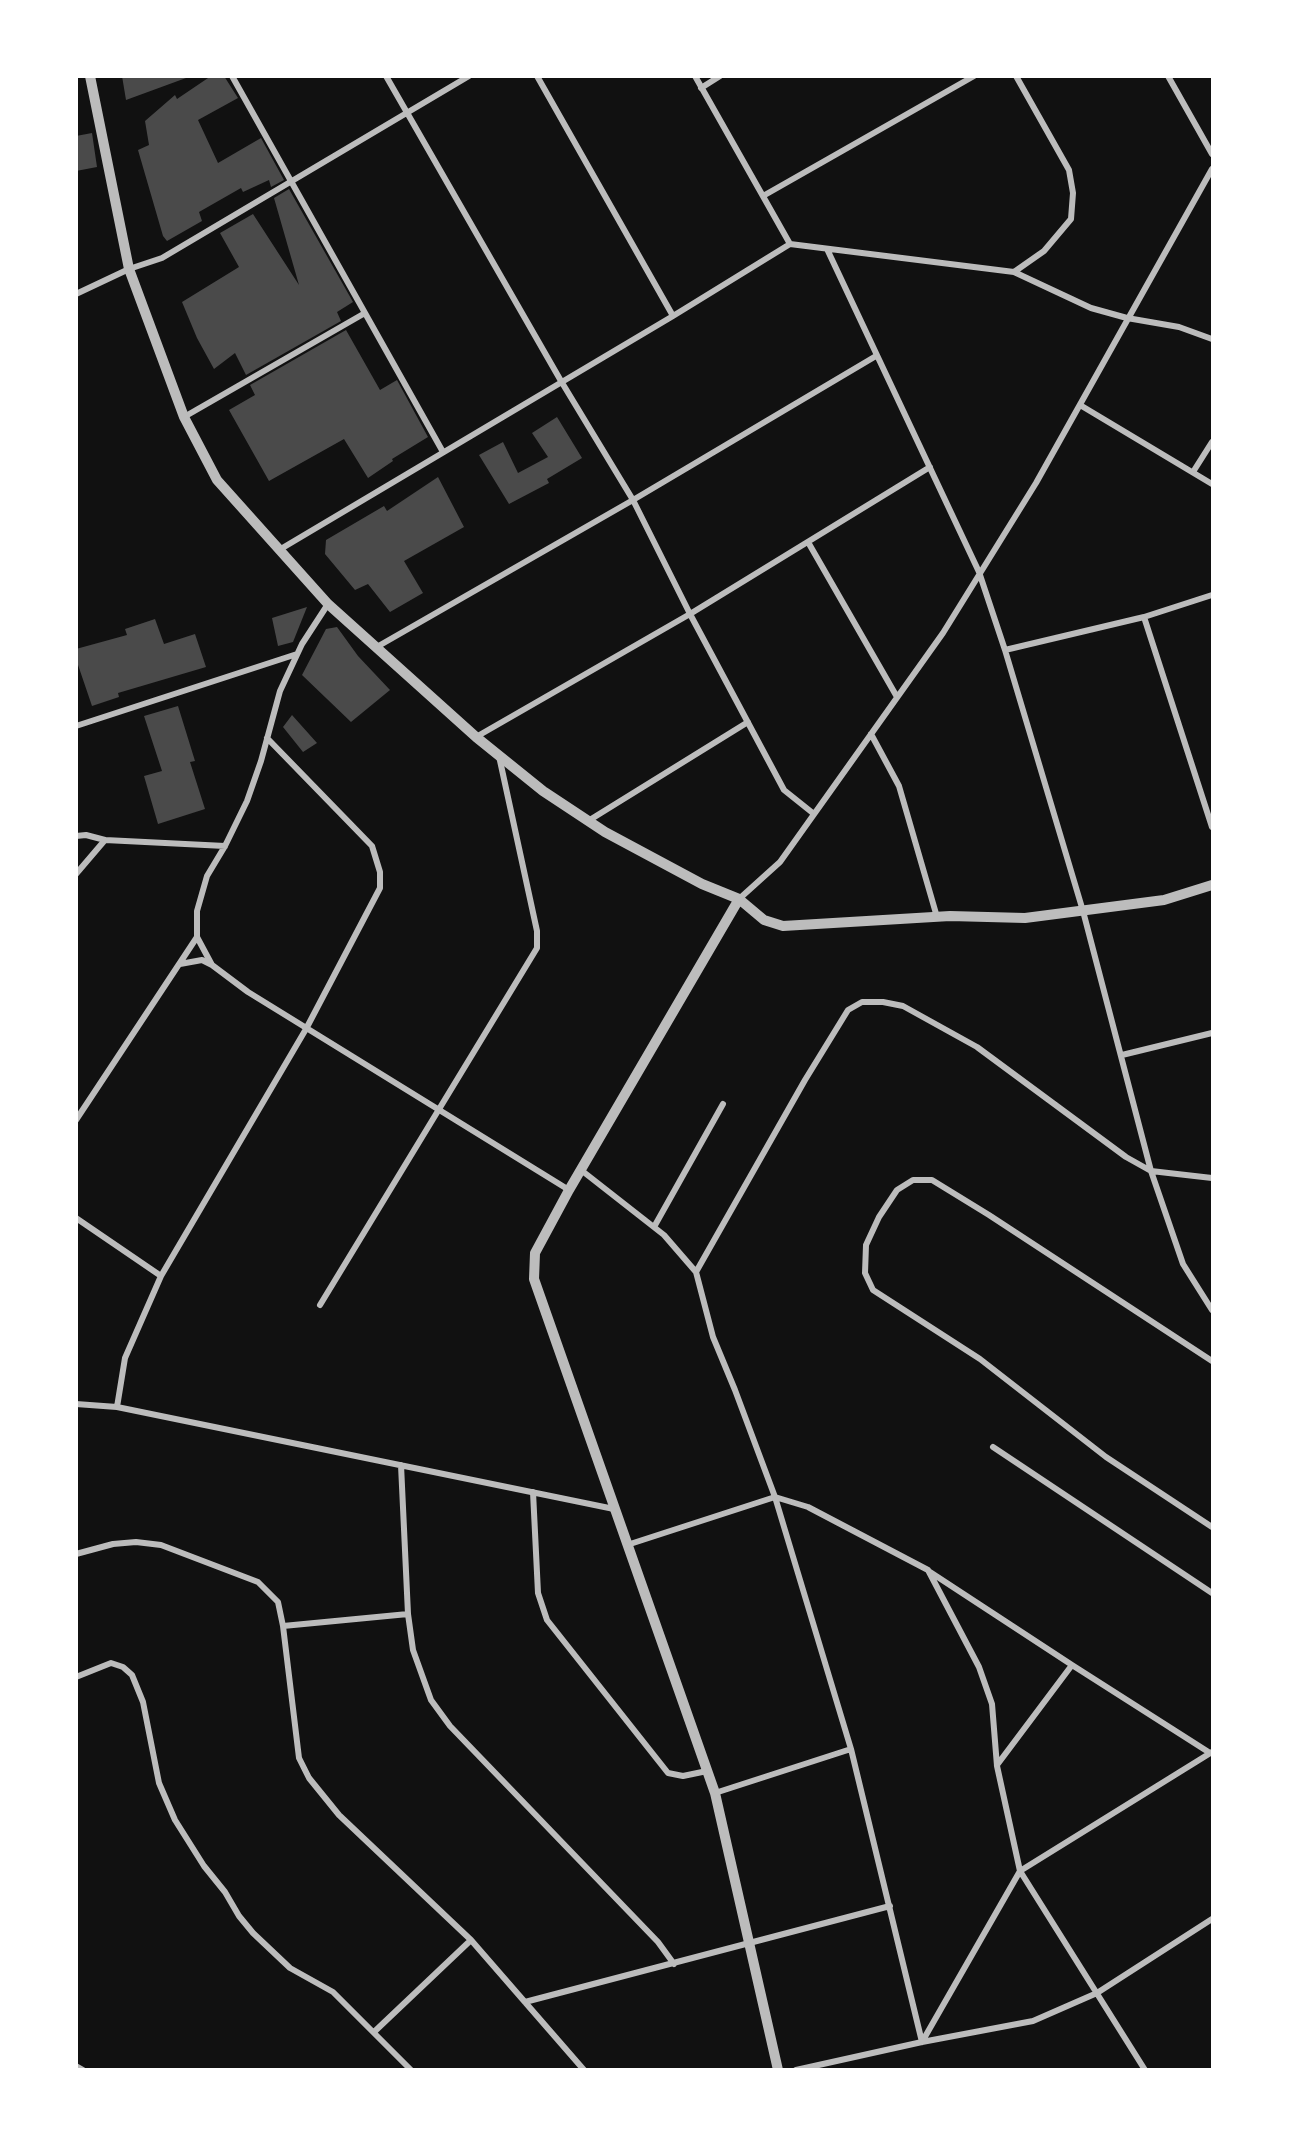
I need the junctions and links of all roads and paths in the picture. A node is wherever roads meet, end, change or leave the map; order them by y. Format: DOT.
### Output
graph roads {
  1 [pos="90,76"];
  2 [pos="232,76"];
  3 [pos="386,76"];
  4 [pos="469,76"];
  5 [pos="537,76"];
  6 [pos="694,76"];
  7 [pos="720,76"];
  8 [pos="974,76"];
  9 [pos="1016,76"];
  10 [pos="1168,76"];
  11 [pos="701,88"];
  12 [pos="407,113"];
  13 [pos="1212,154"];
  14 [pos="1212,169"];
  15 [pos="293,182"];
  16 [pos="763,196"];
  17 [pos="790,244"];
  18 [pos="827,249"];
  19 [pos="129,269"];
  20 [pos="1014,272"];
  21 [pos="76,294"];
  22 [pos="365,314"];
  23 [pos="673,316"];
  24 [pos="1127,318"];
  25 [pos="1212,339"];
  26 [pos="876,356"];
  27 [pos="561,381"];
  28 [pos="1080,405"];
  29 [pos="184,417"];
  30 [pos="1212,442"];
  31 [pos="443,452"];
  32 [pos="930,467"];
  33 [pos="1194,472"];
  34 [pos="1212,484"];
  35 [pos="633,500"];
  36 [pos="808,542"];
  37 [pos="278,550"];
  38 [pos="979,572"];
  39 [pos="1212,595"];
  40 [pos="328,604"];
  41 [pos="690,614"];
  42 [pos="1144,617"];
  43 [pos="375,648"];
  44 [pos="1005,651"];
  45 [pos="297,654"];
  46 [pos="897,697"];
  47 [pos="748,722"];
  48 [pos="76,726"];
  49 [pos="871,734"];
  50 [pos="476,737"];
  51 [pos="267,738"];
  52 [pos="499,755"];
  53 [pos="814,814"];
  54 [pos="588,821"];
  55 [pos="1212,826"];
  56 [pos="76,836"];
  57 [pos="105,840"];
  58 [pos="225,846"];
  59 [pos="76,874"];
  60 [pos="1212,885"];
  61 [pos="739,899"];
  62 [pos="1083,911"];
  63 [pos="937,917"];
  64 [pos="197,938"];
  65 [pos="179,965"];
  66 [pos="212,965"];
  67 [pos="306,1029"];
  68 [pos="1212,1033"];
  69 [pos="1122,1055"];
  70 [pos="723,1104"];
  71 [pos="438,1110"];
  72 [pos="76,1120"];
  73 [pos="581,1170"];
  74 [pos="1151,1171"];
  75 [pos="1212,1178"];
  76 [pos="569,1190"];
  77 [pos="76,1218"];
  78 [pos="654,1227"];
  79 [pos="696,1272"];
  80 [pos="161,1276"];
  81 [pos="320,1305"];
  82 [pos="1212,1310"];
  83 [pos="1212,1361"];
  84 [pos="76,1404"];
  85 [pos="117,1407"];
  86 [pos="993,1447"];
  87 [pos="401,1465"];
  88 [pos="533,1492"];
  89 [pos="775,1497"];
  90 [pos="615,1509"];
  91 [pos="1212,1527"];
  92 [pos="627,1545"];
  93 [pos="76,1554"];
  94 [pos="928,1570"];
  95 [pos="1212,1593"];
  96 [pos="408,1614"];
  97 [pos="283,1626"];
  98 [pos="1072,1665"];
  99 [pos="76,1677"];
  100 [pos="850,1749"];
  101 [pos="1211,1753"];
  102 [pos="996,1766"];
  103 [pos="707,1771"];
  104 [pos="715,1793"];
  105 [pos="1020,1871"];
  106 [pos="890,1906"];
  107 [pos="1212,1920"];
  108 [pos="471,1940"];
  109 [pos="749,1943"];
  110 [pos="674,1964"];
  111 [pos="1096,1993"];
  112 [pos="525,2002"];
  113 [pos="374,2032"];
  114 [pos="922,2042"];
  115 [pos="76,2066"];
  116 [pos="83,2070"];
  117 [pos="411,2070"];
  118 [pos="584,2070"];
  119 [pos="778,2070"];
  120 [pos="796,2070"];
  121 [pos="1145,2070"];
  1 -- 19 [label="street"];
  2 -- 15 [label="street"];
  3 -- 12 [label="street"];
  4 -- 12 [label="street"];
  5 -- 23 [label="street"];
  6 -- 11 [label="street"];
  7 -- 11 [label="street"];
  8 -- 16 [label="street"];
  9 -- 20 [label="street"];
  10 -- 13 [label="street"];
  11 -- 16 [label="street"];
  12 -- 15 [label="street"];
  12 -- 27 [label="street"];
  14 -- 24 [label="street"];
  15 -- 19 [label="street"];
  15 -- 22 [label="street"];
  16 -- 17 [label="street"];
  17 -- 18 [label="street"];
  17 -- 23 [label="street"];
  18 -- 20 [label="street"];
  18 -- 26 [label="street"];
  19 -- 21 [label="street"];
  19 -- 29 [label="street"];
  20 -- 24 [label="street"];
  22 -- 29 [label="street"];
  22 -- 31 [label="street"];
  23 -- 27 [label="street"];
  24 -- 25 [label="street"];
  24 -- 28 [label="street"];
  26 -- 32 [label="street"];
  26 -- 35 [label="street"];
  27 -- 31 [label="street"];
  27 -- 35 [label="street"];
  28 -- 33 [label="street"];
  28 -- 38 [label="street"];
  29 -- 37 [label="street"];
  30 -- 33 [label="street"];
  31 -- 37 [label="street"];
  32 -- 36 [label="street"];
  32 -- 38 [label="street"];
  33 -- 34 [label="street"];
  35 -- 41 [label="street"];
  35 -- 43 [label="street"];
  36 -- 41 [label="street"];
  36 -- 46 [label="street"];
  37 -- 40 [label="street"];
  38 -- 44 [label="street"];
  38 -- 46 [label="street"];
  39 -- 42 [label="street"];
  40 -- 43 [label="street"];
  40 -- 45 [label="street"];
  41 -- 47 [label="street"];
  41 -- 50 [label="street"];
  42 -- 44 [label="street"];
  42 -- 55 [label="street"];
  43 -- 50 [label="street"];
  44 -- 62 [label="street"];
  45 -- 48 [label="street"];
  45 -- 51 [label="street"];
  46 -- 49 [label="street"];
  47 -- 53 [label="street"];
  47 -- 54 [label="street"];
  49 -- 53 [label="street"];
  49 -- 63 [label="street"];
  50 -- 52 [label="street"];
  51 -- 58 [label="street"];
  51 -- 67 [label="street"];
  52 -- 54 [label="street"];
  52 -- 71 [label="street"];
  53 -- 61 [label="street"];
  54 -- 61 [label="street"];
  56 -- 57 [label="street"];
  57 -- 58 [label="street"];
  57 -- 59 [label="street"];
  58 -- 64 [label="street"];
  60 -- 62 [label="street"];
  61 -- 63 [label="street"];
  61 -- 73 [label="street"];
  62 -- 63 [label="street"];
  62 -- 69 [label="street"];
  64 -- 65 [label="street"];
  64 -- 66 [label="street"];
  65 -- 66 [label="street"];
  65 -- 72 [label="street"];
  66 -- 67 [label="street"];
  67 -- 71 [label="street"];
  67 -- 80 [label="street"];
  68 -- 69 [label="street"];
  69 -- 74 [label="street"];
  70 -- 78 [label="street"];
  71 -- 76 [label="street"];
  71 -- 81 [label="street"];
  73 -- 76 [label="street"];
  73 -- 78 [label="street"];
  74 -- 75 [label="street"];
  74 -- 79 [label="street"];
  74 -- 82 [label="street"];
  76 -- 90 [label="street"];
  77 -- 80 [label="street"];
  78 -- 79 [label="street"];
  79 -- 89 [label="street"];
  80 -- 85 [label="street"];
  83 -- 91 [label="street"];
  84 -- 85 [label="street"];
  85 -- 87 [label="street"];
  86 -- 95 [label="street"];
  87 -- 88 [label="street"];
  87 -- 96 [label="street"];
  88 -- 90 [label="street"];
  88 -- 103 [label="street"];
  89 -- 92 [label="street"];
  89 -- 94 [label="street"];
  89 -- 100 [label="street"];
  90 -- 92 [label="street"];
  92 -- 103 [label="street"];
  93 -- 97 [label="street"];
  94 -- 98 [label="street"];
  94 -- 102 [label="street"];
  96 -- 97 [label="street"];
  96 -- 110 [label="street"];
  97 -- 108 [label="street"];
  98 -- 101 [label="street"];
  98 -- 102 [label="street"];
  99 -- 113 [label="street"];
  100 -- 104 [label="street"];
  100 -- 106 [label="street"];
  101 -- 105 [label="street"];
  102 -- 105 [label="street"];
  103 -- 104 [label="street"];
  104 -- 109 [label="street"];
  105 -- 111 [label="street"];
  105 -- 114 [label="street"];
  106 -- 109 [label="street"];
  106 -- 114 [label="street"];
  107 -- 111 [label="street"];
  108 -- 112 [label="street"];
  108 -- 113 [label="street"];
  109 -- 110 [label="street"];
  109 -- 119 [label="street"];
  110 -- 112 [label="street"];
  111 -- 114 [label="street"];
  111 -- 121 [label="street"];
  112 -- 118 [label="street"];
  113 -- 117 [label="street"];
  114 -- 120 [label="street"];
  115 -- 116 [label="street"];
}
